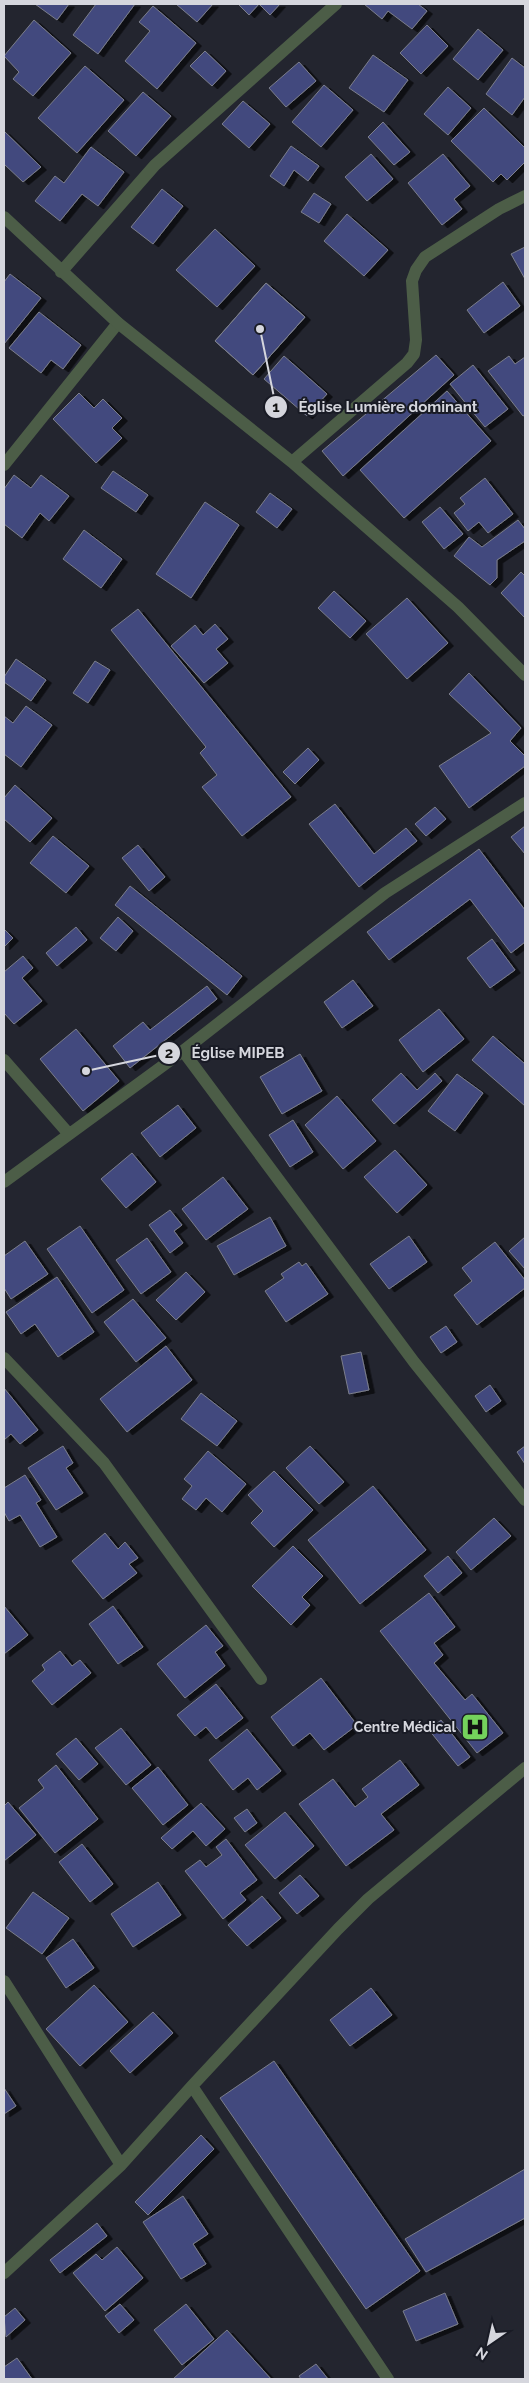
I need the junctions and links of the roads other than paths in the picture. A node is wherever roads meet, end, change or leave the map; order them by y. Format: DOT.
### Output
graph roads {
  1 [pos="336,4"];
  2 [pos="525,196"];
  3 [pos="4,217"];
  4 [pos="61,272"];
  5 [pos="118,323"];
  6 [pos="292,462"];
  7 [pos="4,465"];
  8 [pos="525,675"];
  9 [pos="525,803"];
  10 [pos="182,1052"];
  11 [pos="4,1060"];
  12 [pos="68,1133"];
  13 [pos="4,1182"];
  14 [pos="4,1358"];
  15 [pos="525,1500"];
  16 [pos="261,1679"];
  17 [pos="525,1768"];
  18 [pos="4,1981"];
  19 [pos="192,2086"];
  20 [pos="121,2166"];
  21 [pos="4,2273"];
  22 [pos="388,2379"];
  1 -- 4 [label="street"];
  2 -- 6 [label="street"];
  3 -- 4 [label="street"];
  4 -- 5 [label="street"];
  5 -- 6 [label="street"];
  5 -- 7 [label="street"];
  6 -- 8 [label="street"];
  9 -- 10 [label="street"];
  10 -- 12 [label="street"];
  10 -- 15 [label="street"];
  11 -- 12 [label="street"];
  12 -- 13 [label="street"];
  14 -- 16 [label="street"];
  17 -- 19 [label="street"];
  18 -- 20 [label="street"];
  19 -- 20 [label="street"];
  19 -- 22 [label="street"];
  20 -- 21 [label="street"];
}
